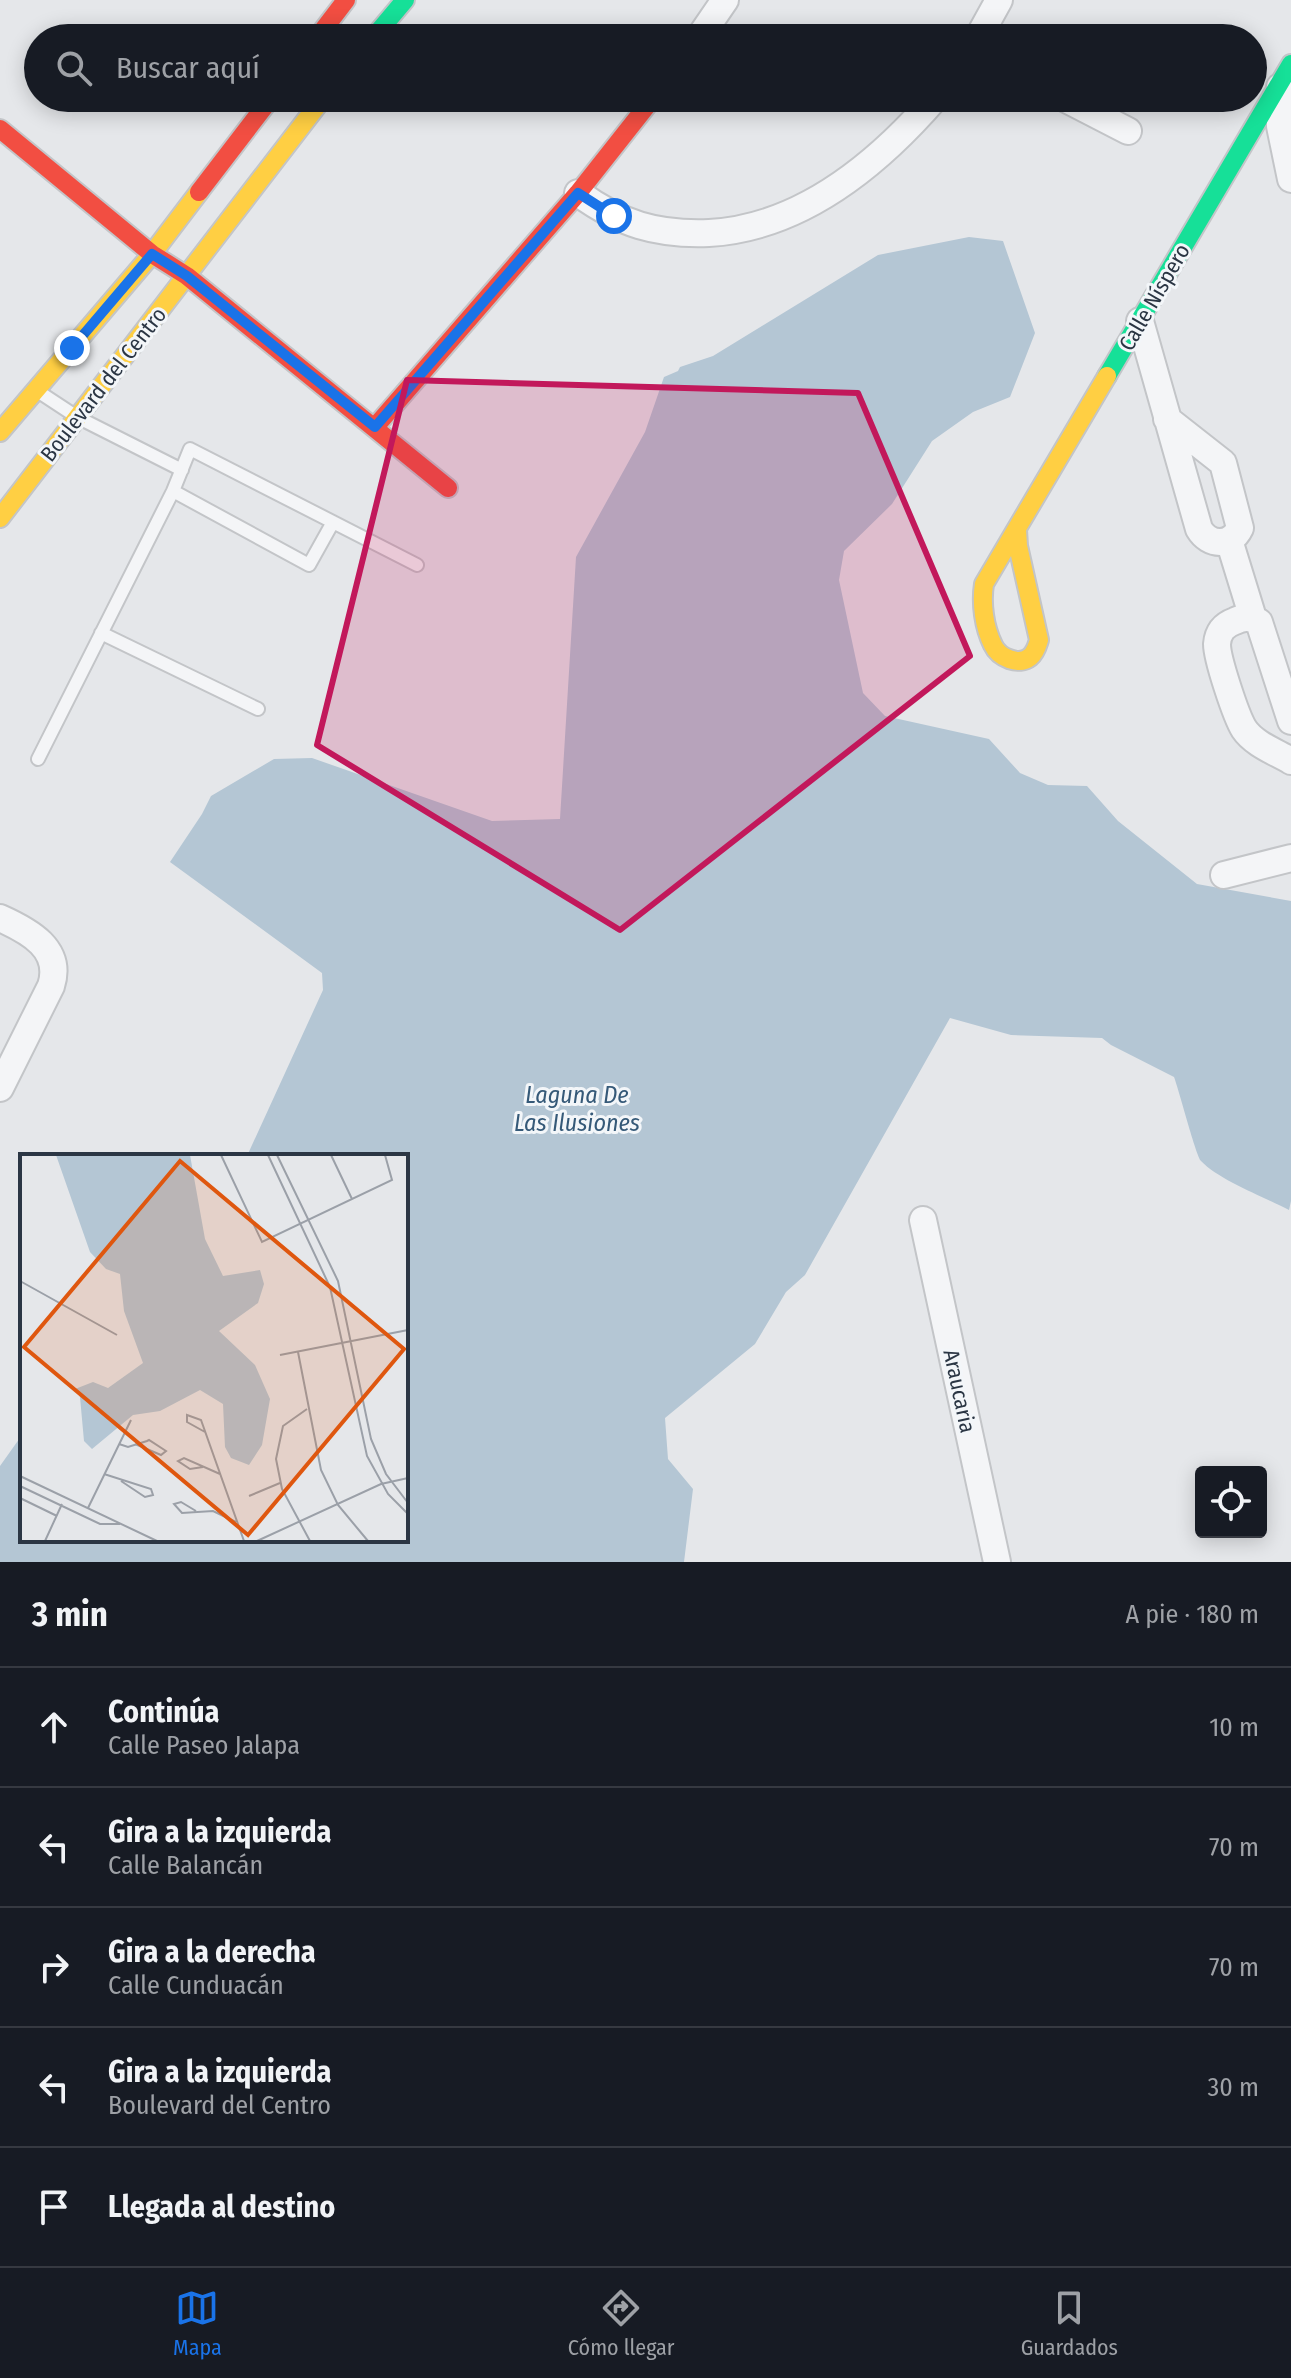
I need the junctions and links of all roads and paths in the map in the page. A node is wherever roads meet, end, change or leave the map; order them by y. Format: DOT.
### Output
graph roads {
  1 [pos="346,0"];
  2 [pos="405,0"];
  3 [pos="725,0"];
  4 [pos="999,0"];
  5 [pos="328,24"];
  6 [pos="385,24"];
  7 [pos="709,24"];
  8 [pos="986,24"];
  9 [pos="1286,72"];
  10 [pos="1267,104"];
  11 [pos="260,112"];
  12 [pos="312,112"];
  13 [pos="642,112"];
  14 [pos="922,112"];
  15 [pos="1091,112"];
  16 [pos="1263,112"];
  17 [pos="0,129"];
  18 [pos="1128,131"];
  19 [pos="1291,179"];
  20 [pos="578,193"];
  21 [pos="152,254"];
  22 [pos="187,276"];
  23 [pos="1140,321"];
  24 [pos="36,390"];
  25 [pos="77,417"];
  26 [pos="1167,419"];
  27 [pos="375,427"];
  28 [pos="0,432"];
  29 [pos="182,470"];
  30 [pos="448,488"];
  31 [pos="173,491"];
  32 [pos="0,518"];
  33 [pos="333,522"];
  34 [pos="1017,530"];
  35 [pos="1229,540"];
  36 [pos="417,565"];
  37 [pos="1253,618"];
  38 [pos="101,633"];
  39 [pos="258,709"];
  40 [pos="1291,721"];
  41 [pos="38,759"];
  42 [pos="1291,761"];
  43 [pos="1291,858"];
  44 [pos="1224,875"];
  45 [pos="0,918"];
  46 [pos="0,1088"];
  47 [pos="923,1220"];
  48 [pos="997,1562"];
  1 -- 5 [label="street"];
  2 -- 6 [label="street"];
  3 -- 7 [label="street"];
  4 -- 8 [label="street"];
  9 -- 10 [label="street, Calle Níspero"];
  9 -- 19 [label="street"];
  11 -- 21 [label="street, Boulevard del Centro"];
  12 -- 22 [label="street, Boulevard del Centro"];
  13 -- 20 [label="street"];
  14 -- 20 [label="street"];
  15 -- 18 [label="street"];
  16 -- 23 [label="street, Calle Níspero"];
  17 -- 21 [label="street"];
  20 -- 27 [label="street"];
  21 -- 22 [label="street"];
  21 -- 24 [label="street, Boulevard del Centro"];
  22 -- 25 [label="street, Boulevard del Centro"];
  22 -- 27 [label="street"];
  23 -- 26 [label="street"];
  23 -- 34 [label="street, Calle Níspero"];
  24 -- 25 [label="lane"];
  24 -- 28 [label="street, Boulevard del Centro"];
  25 -- 29 [label="lane"];
  25 -- 32 [label="street, Boulevard del Centro"];
  26 -- 35 [label="street"];
  26 -- 35 [label="street"];
  27 -- 30 [label="street"];
  29 -- 31 [label="lane"];
  29 -- 33 [label="lane"];
  31 -- 33 [label="lane"];
  31 -- 38 [label="lane"];
  33 -- 36 [label="lane"];
  34 -- 34 [label="street, Calle Níspero"];
  35 -- 37 [label="street"];
  37 -- 40 [label="street"];
  37 -- 42 [label="street"];
  38 -- 39 [label="lane"];
  38 -- 41 [label="lane"];
  43 -- 44 [label="street"];
  45 -- 46 [label="street"];
  47 -- 48 [label="street, Araucaria"];
}
